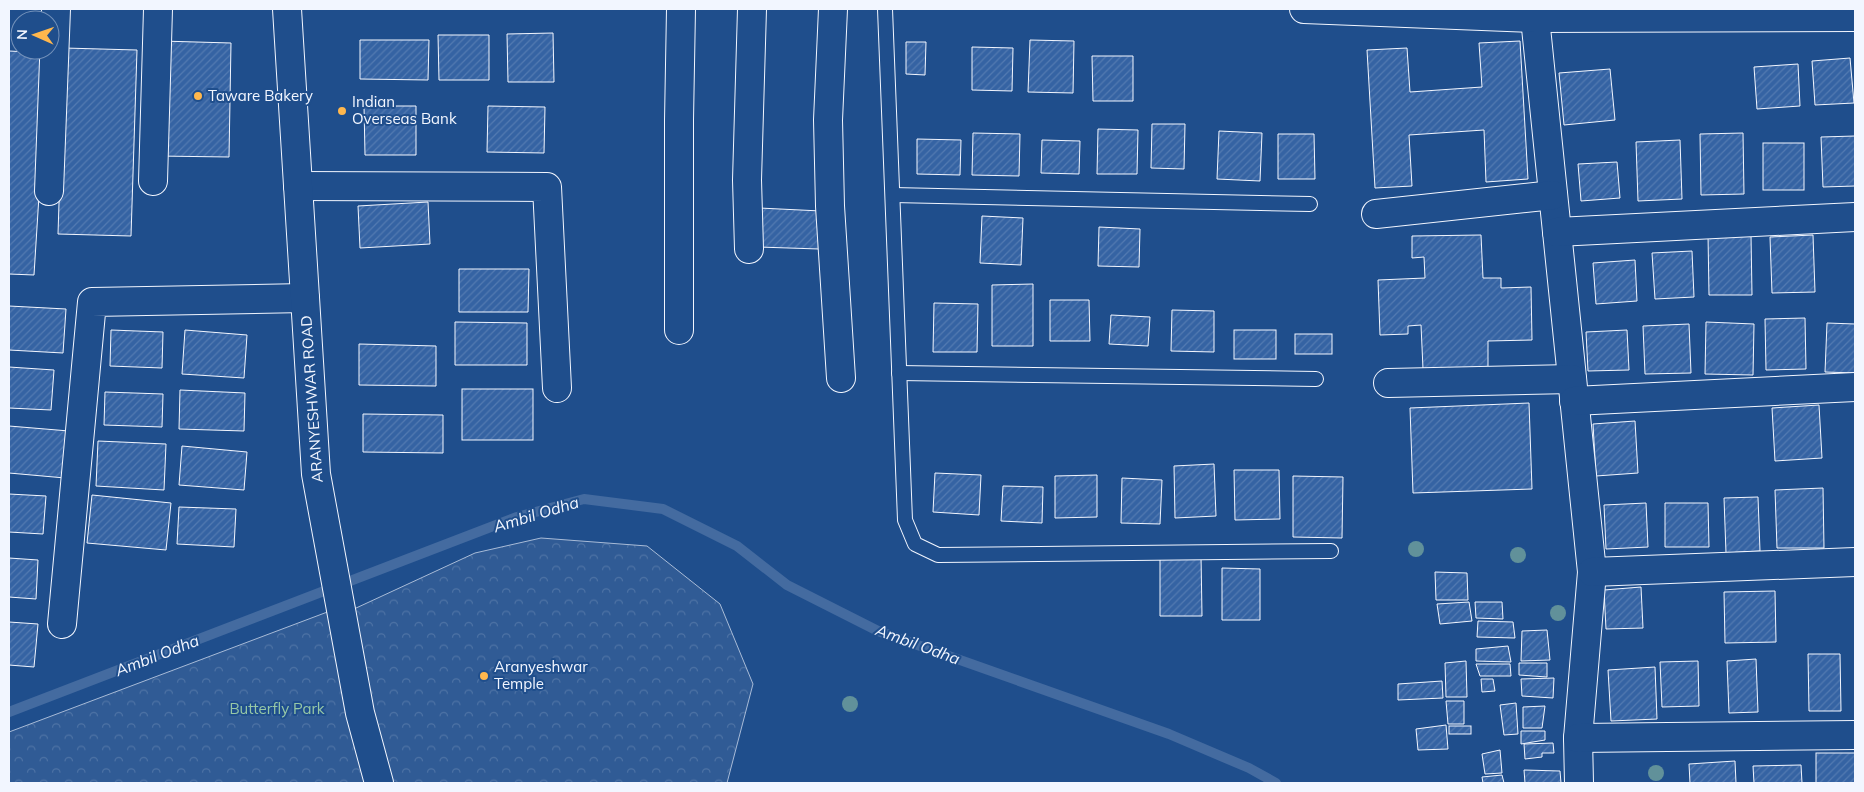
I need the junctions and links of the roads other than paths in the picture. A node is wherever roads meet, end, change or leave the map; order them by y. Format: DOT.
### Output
graph roads {
  1 [pos="56,9"];
  2 [pos="158,9"];
  3 [pos="287,9"];
  4 [pos="681,9"];
  5 [pos="752,9"];
  6 [pos="833,9"];
  7 [pos="885,9"];
  8 [pos="1304,9"];
  9 [pos="1855,17"];
  10 [pos="1535,18"];
  11 [pos="153,181"];
  12 [pos="298,186"];
  13 [pos="48,191"];
  14 [pos="893,195"];
  15 [pos="1553,195"];
  16 [pos="1310,204"];
  17 [pos="1376,214"];
  18 [pos="1855,217"];
  19 [pos="1556,232"];
  20 [pos="749,249"];
  21 [pos="304,298"];
  22 [pos="679,330"];
  23 [pos="899,373"];
  24 [pos="841,378"];
  25 [pos="1316,379"];
  26 [pos="1388,383"];
  27 [pos="1855,387"];
  28 [pos="557,388"];
  29 [pos="1573,390"];
  30 [pos="1332,551"];
  31 [pos="1855,562"];
  32 [pos="1592,572"];
  33 [pos="62,624"];
  34 [pos="1855,736"];
  35 [pos="1578,738"];
  36 [pos="379,783"];
  37 [pos="1579,783"];
  1 -- 13 [label="street"];
  2 -- 11 [label="street"];
  3 -- 12 [label="street, ARANYESHWAR ROAD"];
  4 -- 22 [label="street"];
  5 -- 20 [label="street"];
  6 -- 24 [label="street"];
  7 -- 14 [label="lane"];
  8 -- 10 [label="street"];
  9 -- 10 [label="street"];
  10 -- 15 [label="street"];
  12 -- 21 [label="street, ARANYESHWAR ROAD"];
  12 -- 28 [label="street"];
  14 -- 16 [label="lane"];
  14 -- 23 [label="lane"];
  15 -- 17 [label="street"];
  15 -- 19 [label="street"];
  18 -- 19 [label="street"];
  19 -- 29 [label="street"];
  21 -- 33 [label="street"];
  21 -- 36 [label="street, ARANYESHWAR ROAD"];
  23 -- 25 [label="lane"];
  23 -- 30 [label="lane"];
  26 -- 29 [label="street"];
  27 -- 29 [label="street"];
  29 -- 32 [label="street"];
  31 -- 32 [label="street"];
  32 -- 35 [label="street"];
  34 -- 35 [label="street"];
  35 -- 37 [label="street"];
}
